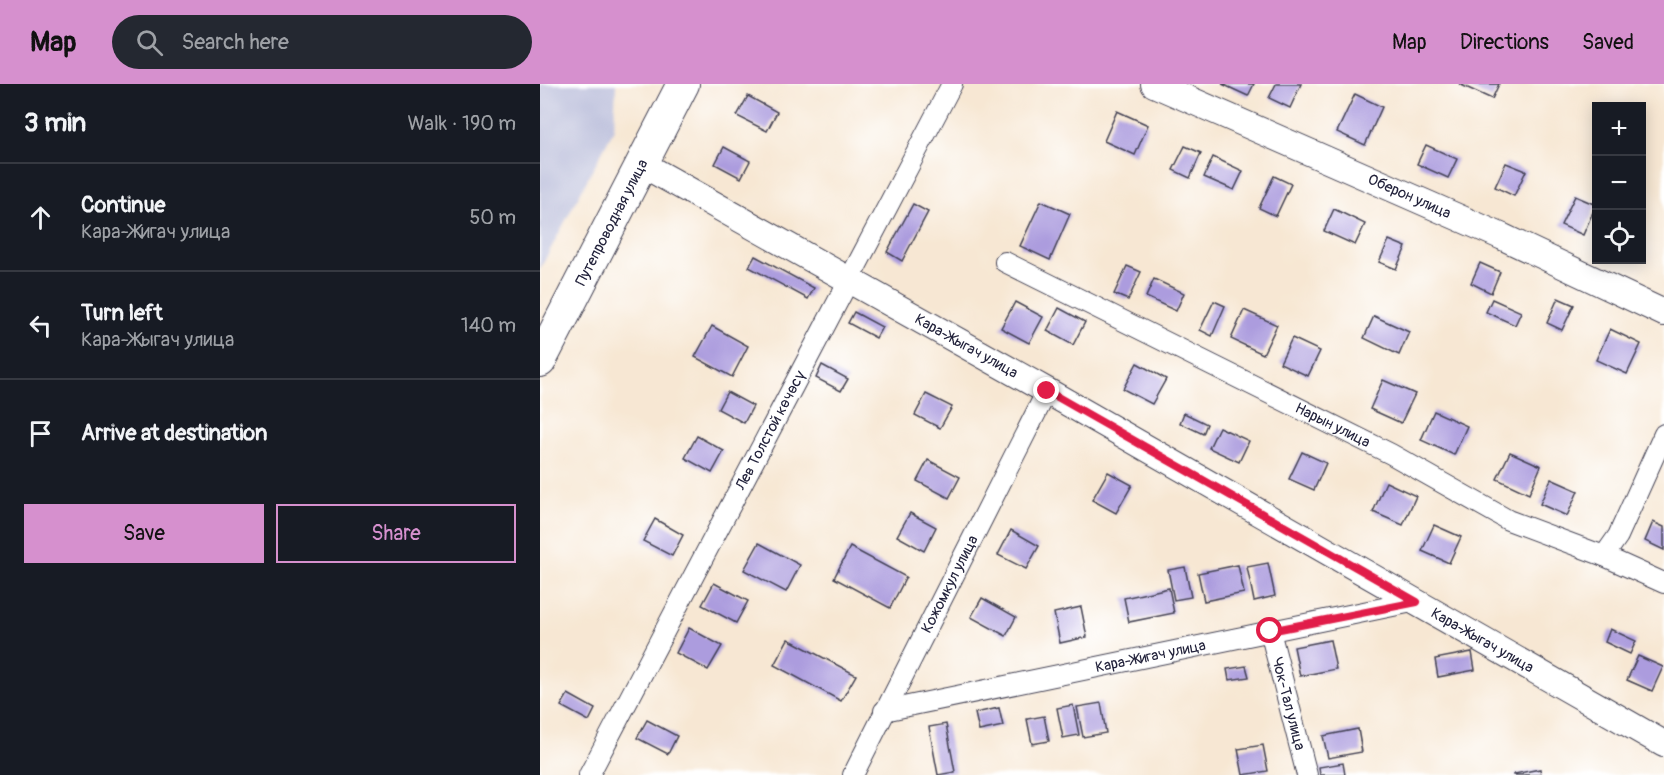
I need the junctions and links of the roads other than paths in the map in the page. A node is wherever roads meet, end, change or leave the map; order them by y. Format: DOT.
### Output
graph roads {
  1 [pos="683,84"];
  2 [pos="952,84"];
  3 [pos="1154,84"];
  4 [pos="642,164"];
  5 [pos="1005,262"];
  6 [pos="850,279"];
  7 [pos="1664,312"];
  8 [pos="540,361"];
  9 [pos="1047,391"];
  10 [pos="1664,434"];
  11 [pos="1604,556"];
  12 [pos="1664,583"];
  13 [pos="1417,602"];
  14 [pos="1270,631"];
  15 [pos="884,711"];
  16 [pos="1664,744"];
  17 [pos="589,775"];
  18 [pos="853,775"];
  19 [pos="1308,775"];
  1 -- 4 [label="main road, Путепроводная улица"];
  2 -- 6 [label="street, Лев Толстой көчөсү"];
  3 -- 7 [label="street, Оберон улица"];
  4 -- 6 [label="street, Кара-Жыгач улица"];
  4 -- 8 [label="main road, Путепроводная улица"];
  5 -- 11 [label="street, Нарын улица"];
  6 -- 9 [label="street, Кара-Жыгач улица"];
  6 -- 17 [label="street, Лев Толстой көчөсү"];
  9 -- 13 [label="street, Кара-Жыгач улица"];
  9 -- 15 [label="street, Кожомкул улица"];
  10 -- 11 [label="street"];
  11 -- 12 [label="street, Нарын улица"];
  13 -- 14 [label="street, Кара-Жигач улица"];
  13 -- 16 [label="street, Кара-Жыгач улица"];
  14 -- 15 [label="street, Кара-Жигач улица"];
  14 -- 19 [label="street, Чок-Тал улица"];
  15 -- 18 [label="street, Кожомкул улица"];
}
